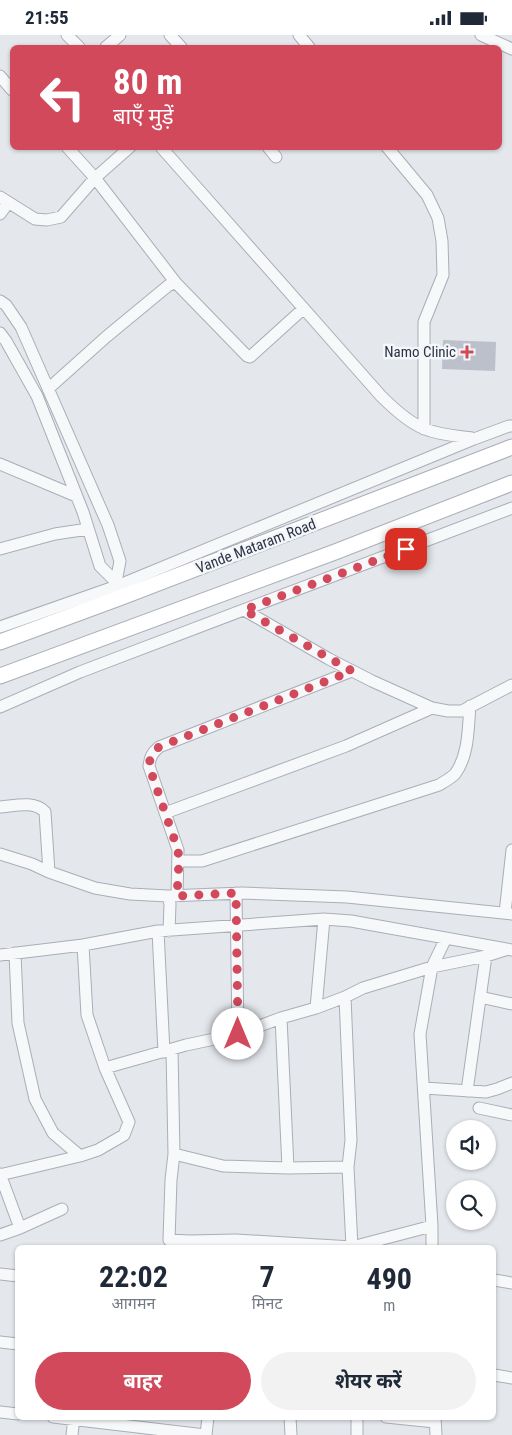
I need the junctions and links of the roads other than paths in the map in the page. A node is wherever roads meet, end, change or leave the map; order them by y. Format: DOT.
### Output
graph roads {
  1 [pos="67,35"];
  2 [pos="120,35"];
  3 [pos="299,35"];
  4 [pos="481,35"];
  5 [pos="77,45"];
  6 [pos="108,45"];
  7 [pos="307,45"];
  8 [pos="512,49"];
  9 [pos="0,76"];
  10 [pos="10,88"];
  11 [pos="70,150"];
  12 [pos="127,150"];
  13 [pos="164,150"];
  14 [pos="270,150"];
  15 [pos="390,150"];
  16 [pos="276,157"];
  17 [pos="95,178"];
  18 [pos="4,200"];
  19 [pos="0,214"];
  20 [pos="176,283"];
  21 [pos="0,301"];
  22 [pos="303,309"];
  23 [pos="0,333"];
  24 [pos="48,389"];
  25 [pos="512,426"];
  26 [pos="424,429"];
  27 [pos="474,439"];
  28 [pos="512,447"];
  29 [pos="0,464"];
  30 [pos="512,483"];
  31 [pos="76,496"];
  32 [pos="512,509"];
  33 [pos="88,529"];
  34 [pos="0,549"];
  35 [pos="118,588"];
  36 [pos="244,610"];
  37 [pos="0,627"];
  38 [pos="0,643"];
  39 [pos="352,671"];
  40 [pos="0,676"];
  41 [pos="512,685"];
  42 [pos="470,706"];
  43 [pos="0,707"];
  44 [pos="432,708"];
  45 [pos="0,807"];
  46 [pos="165,813"];
  47 [pos="512,850"];
  48 [pos="0,854"];
  49 [pos="179,861"];
  50 [pos="49,872"];
  51 [pos="236,893"];
  52 [pos="173,896"];
  53 [pos="509,914"];
  54 [pos="324,919"];
  55 [pos="237,926"];
  56 [pos="164,931"];
  57 [pos="446,938"];
  58 [pos="83,945"];
  59 [pos="510,949"];
  60 [pos="16,953"];
  61 [pos="0,955"];
  62 [pos="486,956"];
  63 [pos="432,967"];
  64 [pos="345,997"];
  65 [pos="480,997"];
  66 [pos="512,1004"];
  67 [pos="316,1008"];
  68 [pos="281,1018"];
  69 [pos="238,1034"];
  70 [pos="168,1051"];
  71 [pos="105,1068"];
  72 [pos="512,1083"];
  73 [pos="424,1088"];
  74 [pos="467,1091"];
  75 [pos="479,1108"];
  76 [pos="512,1115"];
  77 [pos="174,1154"];
  78 [pos="80,1157"];
  79 [pos="348,1167"];
  80 [pos="288,1168"];
  81 [pos="0,1175"];
  82 [pos="62,1209"];
  83 [pos="432,1226"];
  84 [pos="20,1228"];
  85 [pos="0,1235"];
  86 [pos="235,1244"];
  87 [pos="283,1245"];
  88 [pos="352,1245"];
  89 [pos="360,1245"];
  90 [pos="432,1245"];
  91 [pos="0,1274"];
  92 [pos="15,1276"];
  93 [pos="496,1280"];
  94 [pos="512,1283"];
  95 [pos="0,1342"];
  96 [pos="15,1344"];
  97 [pos="496,1375"];
  98 [pos="512,1378"];
  99 [pos="0,1412"];
  100 [pos="15,1414"];
  101 [pos="74,1420"];
  102 [pos="82,1420"];
  103 [pos="208,1420"];
  104 [pos="290,1420"];
  105 [pos="356,1420"];
  106 [pos="435,1420"];
  107 [pos="72,1435"];
  108 [pos="205,1435"];
  109 [pos="290,1435"];
  110 [pos="356,1435"];
  111 [pos="436,1435"];
  1 -- 5 [label="street"];
  2 -- 6 [label="street"];
  3 -- 7 [label="street"];
  4 -- 8 [label="street"];
  9 -- 10 [label="street"];
  11 -- 17 [label="street"];
  12 -- 17 [label="street"];
  13 -- 22 [label="street"];
  14 -- 16 [label="street"];
  15 -- 26 [label="street"];
  17 -- 18 [label="street"];
  17 -- 20 [label="street"];
  18 -- 19 [label="street"];
  20 -- 22 [label="street"];
  20 -- 24 [label="street"];
  21 -- 24 [label="street"];
  22 -- 26 [label="street"];
  23 -- 31 [label="street"];
  24 -- 35 [label="street"];
  25 -- 27 [label="street"];
  26 -- 27 [label="street"];
  27 -- 35 [label="street"];
  28 -- 35 [label="main road, Vande Mataram Road"];
  29 -- 31 [label="street"];
  30 -- 40 [label="main road"];
  31 -- 33 [label="street"];
  32 -- 36 [label="street"];
  33 -- 34 [label="street"];
  33 -- 35 [label="street"];
  35 -- 37 [label="street"];
  35 -- 38 [label="main road, Vande Mataram Road"];
  36 -- 39 [label="street"];
  36 -- 43 [label="street"];
  39 -- 44 [label="street"];
  39 -- 46 [label="street"];
  41 -- 42 [label="street"];
  42 -- 44 [label="street"];
  42 -- 49 [label="street"];
  44 -- 46 [label="street"];
  45 -- 50 [label="street"];
  46 -- 49 [label="street"];
  47 -- 53 [label="street"];
  48 -- 50 [label="street"];
  49 -- 52 [label="street"];
  50 -- 52 [label="street"];
  51 -- 52 [label="street"];
  51 -- 53 [label="street"];
  51 -- 55 [label="street"];
  52 -- 56 [label="street"];
  54 -- 55 [label="street"];
  54 -- 57 [label="street"];
  54 -- 67 [label="street"];
  55 -- 56 [label="street"];
  55 -- 69 [label="street"];
  56 -- 58 [label="street"];
  56 -- 70 [label="street"];
  57 -- 59 [label="street"];
  57 -- 63 [label="street"];
  58 -- 60 [label="street"];
  58 -- 71 [label="street"];
  59 -- 62 [label="street"];
  60 -- 61 [label="street"];
  60 -- 78 [label="street"];
  62 -- 63 [label="street"];
  62 -- 65 [label="street"];
  63 -- 64 [label="street"];
  63 -- 73 [label="street"];
  64 -- 67 [label="street"];
  64 -- 79 [label="street"];
  65 -- 66 [label="street"];
  65 -- 74 [label="street"];
  67 -- 68 [label="street"];
  68 -- 69 [label="street"];
  68 -- 80 [label="street"];
  69 -- 70 [label="street"];
  70 -- 71 [label="street"];
  70 -- 77 [label="street"];
  71 -- 78 [label="street"];
  72 -- 74 [label="street"];
  73 -- 74 [label="street"];
  73 -- 83 [label="street"];
  75 -- 76 [label="street"];
  77 -- 80 [label="street"];
  77 -- 86 [label="street"];
  78 -- 81 [label="street"];
  79 -- 80 [label="street"];
  79 -- 88 [label="street"];
  81 -- 84 [label="street"];
  82 -- 84 [label="street"];
  83 -- 89 [label="street"];
  83 -- 90 [label="street"];
  84 -- 85 [label="street"];
  86 -- 87 [label="street"];
  91 -- 92 [label="street"];
  93 -- 94 [label="street"];
  95 -- 96 [label="street"];
  97 -- 98 [label="street"];
  99 -- 100 [label="street"];
  101 -- 107 [label="street"];
  102 -- 108 [label="street"];
  103 -- 108 [label="street"];
  104 -- 109 [label="street"];
  105 -- 110 [label="street"];
  106 -- 111 [label="street"];
}
